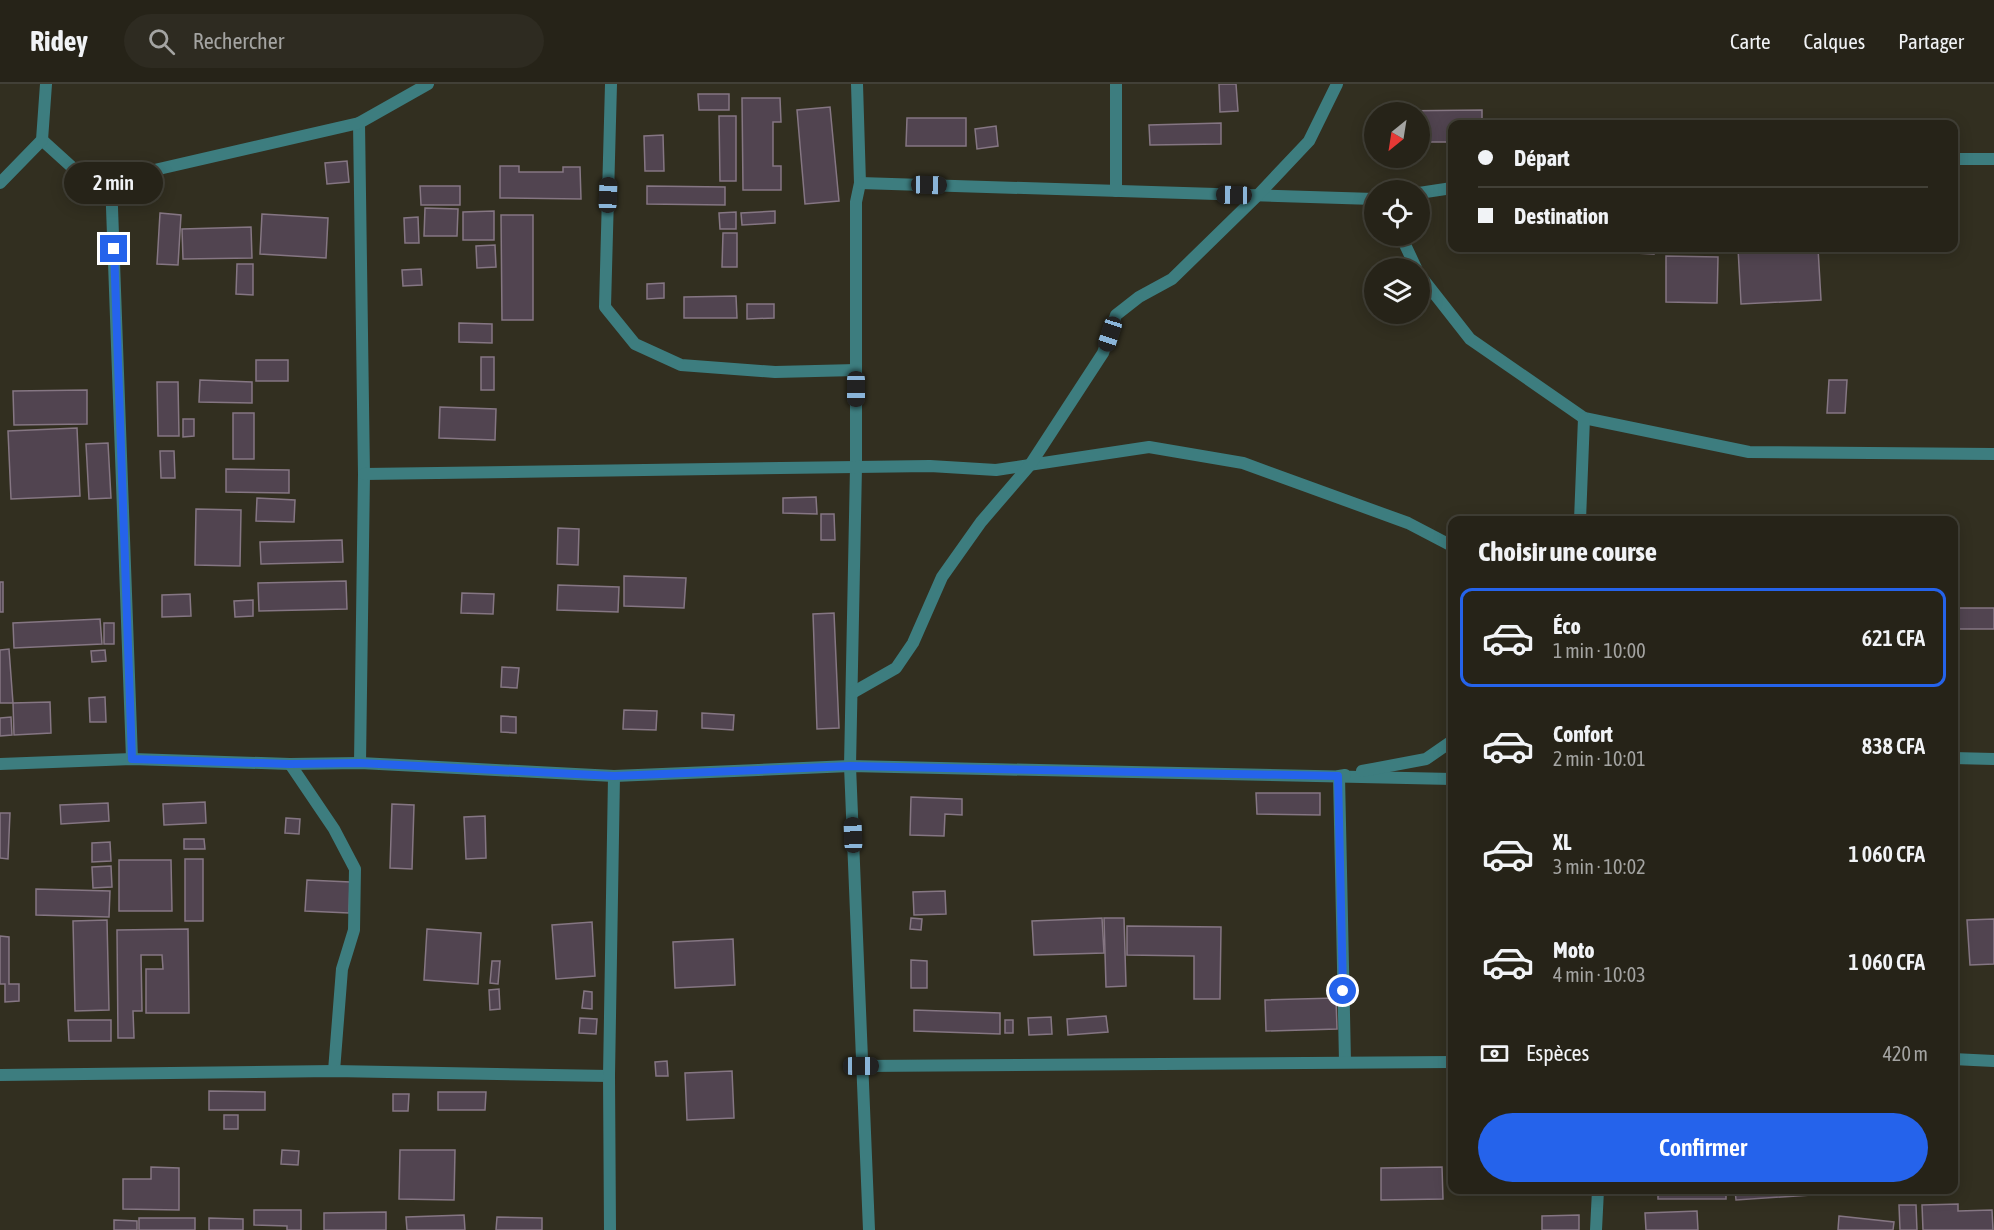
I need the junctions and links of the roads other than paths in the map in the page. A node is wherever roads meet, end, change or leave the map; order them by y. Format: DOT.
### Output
graph roads {
  1 [pos="46,84"];
  2 [pos="428,84"];
  3 [pos="611,84"];
  4 [pos="857,84"];
  5 [pos="1116,84"];
  6 [pos="1337,84"];
  7 [pos="358,123"];
  8 [pos="42,140"];
  9 [pos="1958,159"];
  10 [pos="1994,159"];
  11 [pos="111,180"];
  12 [pos="0,183"];
  13 [pos="860,183"];
  14 [pos="1448,189"];
  15 [pos="1116,191"];
  16 [pos="1430,191"];
  17 [pos="1258,195"];
  18 [pos="1364,199"];
  19 [pos="1430,288"];
  20 [pos="856,370"];
  21 [pos="1584,418"];
  22 [pos="1994,453"];
  23 [pos="1030,465"];
  24 [pos="856,467"];
  25 [pos="364,474"];
  26 [pos="1580,516"];
  27 [pos="1448,544"];
  28 [pos="852,693"];
  29 [pos="1448,744"];
  30 [pos="1958,758"];
  31 [pos="132,759"];
  32 [pos="1994,759"];
  33 [pos="360,763"];
  34 [pos="0,764"];
  35 [pos="290,764"];
  36 [pos="850,766"];
  37 [pos="614,776"];
  38 [pos="1338,776"];
  39 [pos="1448,778"];
  40 [pos="1958,1059"];
  41 [pos="1994,1061"];
  42 [pos="1345,1062"];
  43 [pos="1448,1062"];
  44 [pos="861,1066"];
  45 [pos="334,1071"];
  46 [pos="0,1075"];
  47 [pos="609,1076"];
  48 [pos="1598,1194"];
  49 [pos="610,1230"];
  50 [pos="869,1230"];
  51 [pos="1596,1230"];
  1 -- 8 [label="street"];
  2 -- 7 [label="street"];
  3 -- 20 [label="street"];
  4 -- 13 [label="street"];
  5 -- 15 [label="street"];
  6 -- 17 [label="street"];
  7 -- 11 [label="street"];
  7 -- 25 [label="street"];
  8 -- 11 [label="street"];
  8 -- 12 [label="street"];
  9 -- 10 [label="street"];
  11 -- 31 [label="street"];
  13 -- 15 [label="street"];
  13 -- 20 [label="street"];
  14 -- 16 [label="street"];
  15 -- 17 [label="street"];
  17 -- 18 [label="street"];
  17 -- 23 [label="street"];
  19 -- 21 [label="street"];
  20 -- 24 [label="street"];
  21 -- 22 [label="street"];
  21 -- 26 [label="street"];
  23 -- 24 [label="street"];
  23 -- 27 [label="street"];
  23 -- 28 [label="street"];
  24 -- 25 [label="street"];
  24 -- 28 [label="street"];
  25 -- 33 [label="street"];
  28 -- 36 [label="street"];
  29 -- 38 [label="street"];
  30 -- 32 [label="street"];
  31 -- 34 [label="street"];
  31 -- 35 [label="street"];
  33 -- 35 [label="street"];
  33 -- 37 [label="street"];
  35 -- 45 [label="street"];
  36 -- 37 [label="street"];
  36 -- 38 [label="street"];
  36 -- 44 [label="street"];
  37 -- 47 [label="street"];
  38 -- 39 [label="street"];
  38 -- 42 [label="street"];
  40 -- 41 [label="street"];
  42 -- 43 [label="street"];
  42 -- 44 [label="street"];
  44 -- 50 [label="street"];
  45 -- 46 [label="street"];
  45 -- 47 [label="street"];
  47 -- 49 [label="street"];
  48 -- 51 [label="street"];
}
